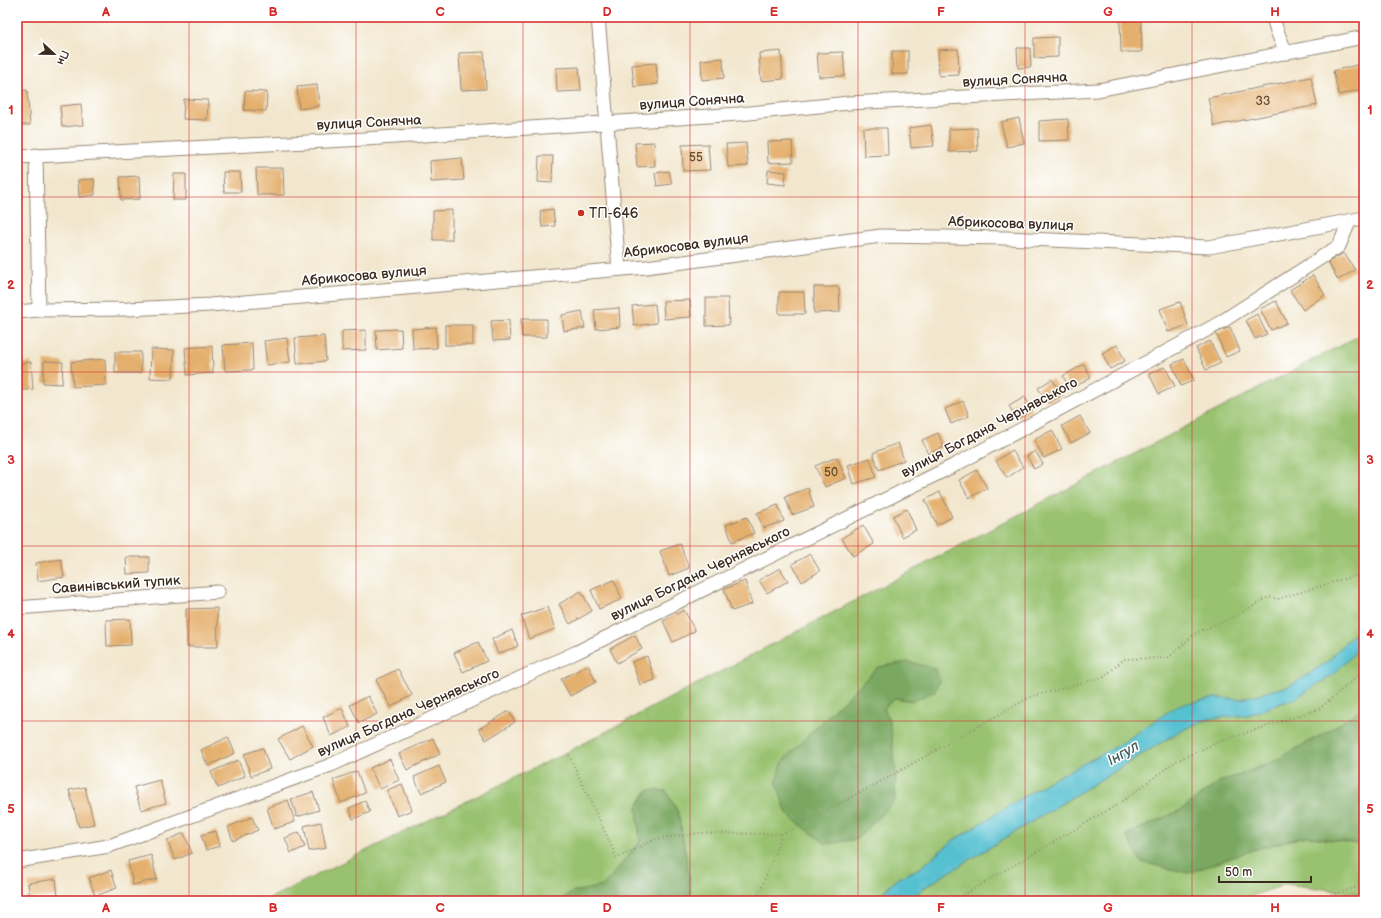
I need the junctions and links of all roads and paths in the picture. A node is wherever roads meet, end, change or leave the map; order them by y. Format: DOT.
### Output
graph roads {
  1 [pos="598,17"];
  2 [pos="1274,17"];
  3 [pos="1364,37"];
  4 [pos="1286,53"];
  5 [pos="607,123"];
  6 [pos="36,155"];
  7 [pos="17,157"];
  8 [pos="1357,220"];
  9 [pos="619,269"];
  10 [pos="39,310"];
  11 [pos="17,312"];
  12 [pos="1364,573"];
  13 [pos="218,592"];
  14 [pos="17,608"];
  15 [pos="1364,671"];
  16 [pos="568,755"];
  17 [pos="782,834"];
  18 [pos="17,861"];
  19 [pos="1364,884"];
  20 [pos="754,901"];
  21 [pos="953,901"];
  22 [pos="1312,901"];
  1 -- 5 [label="street"];
  2 -- 4 [label="street"];
  3 -- 4 [label="street, вулиця Сонячна"];
  4 -- 5 [label="street, вулиця Сонячна"];
  5 -- 6 [label="street, вулиця Сонячна"];
  5 -- 9 [label="street"];
  6 -- 7 [label="street, вулиця Сонячна"];
  6 -- 10 [label="street"];
  8 -- 9 [label="street, Абрикосова вулиця"];
  8 -- 18 [label="street, вулиця Богдана Чернявського"];
  9 -- 10 [label="street, Абрикосова вулиця"];
  10 -- 11 [label="street, Абрикосова вулиця"];
  12 -- 17 [label="path"];
  13 -- 14 [label="street, Савинівський тупик"];
  15 -- 21 [label="path"];
  16 -- 17 [label="path"];
  17 -- 20 [label="path"];
  19 -- 22 [label="path"];
}
